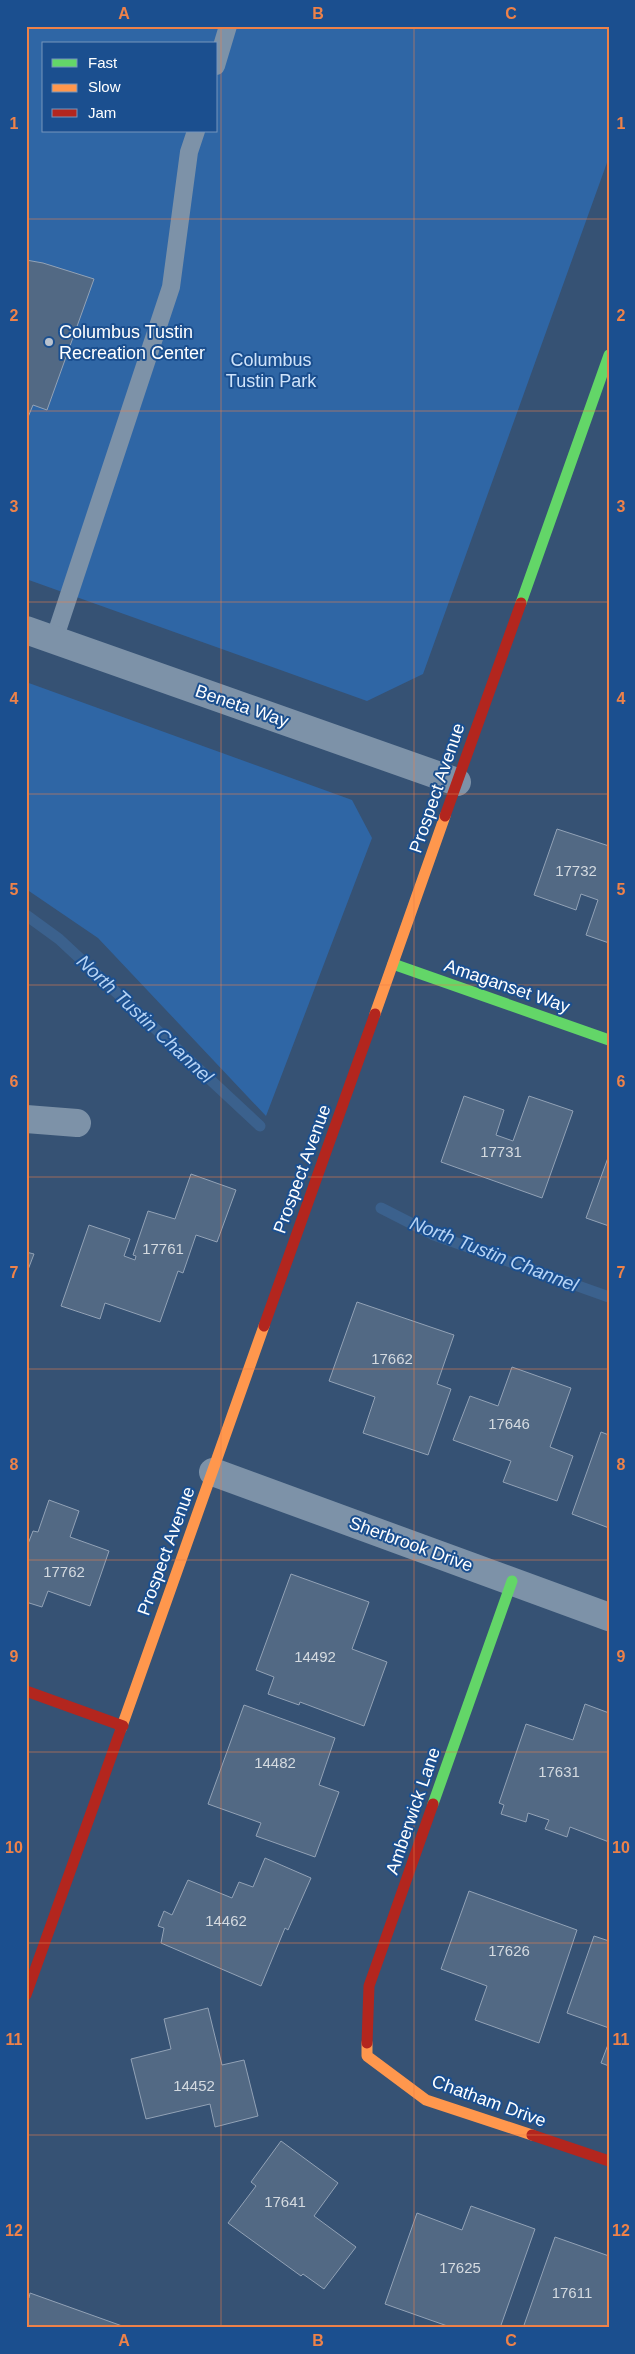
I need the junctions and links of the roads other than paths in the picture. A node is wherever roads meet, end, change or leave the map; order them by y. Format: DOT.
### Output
graph roads {
  1 [pos="228,26"];
  2 [pos="218,59"];
  3 [pos="196,132"];
  4 [pos="609,355"];
  5 [pos="26,630"];
  6 [pos="54,640"];
  7 [pos="457,782"];
  8 [pos="393,964"];
  9 [pos="609,1040"];
  10 [pos="26,1119"];
  11 [pos="77,1123"];
  12 [pos="213,1472"];
  13 [pos="512,1581"];
  14 [pos="609,1617"];
  15 [pos="26,1691"];
  16 [pos="123,1726"];
  17 [pos="26,1995"];
  18 [pos="367,2056"];
  19 [pos="609,2161"];
  1 -- 2 [label="lane"];
  3 -- 6 [label="lane"];
  4 -- 7 [label="main road, Prospect Avenue"];
  5 -- 6 [label="street, Beneta Way"];
  6 -- 7 [label="street, Beneta Way"];
  7 -- 8 [label="main road, Prospect Avenue"];
  8 -- 9 [label="main road, Amaganset Way"];
  8 -- 12 [label="main road, Prospect Avenue"];
  10 -- 11 [label="street"];
  12 -- 13 [label="street, Sherbrook Drive"];
  12 -- 16 [label="main road, Prospect Avenue"];
  13 -- 14 [label="street, Sherbrook Drive"];
  13 -- 18 [label="main road, Amberwick Lane"];
  15 -- 16 [label="main road"];
  16 -- 17 [label="main road, Prospect Avenue"];
  18 -- 19 [label="main road, Chatham Drive"];
}
